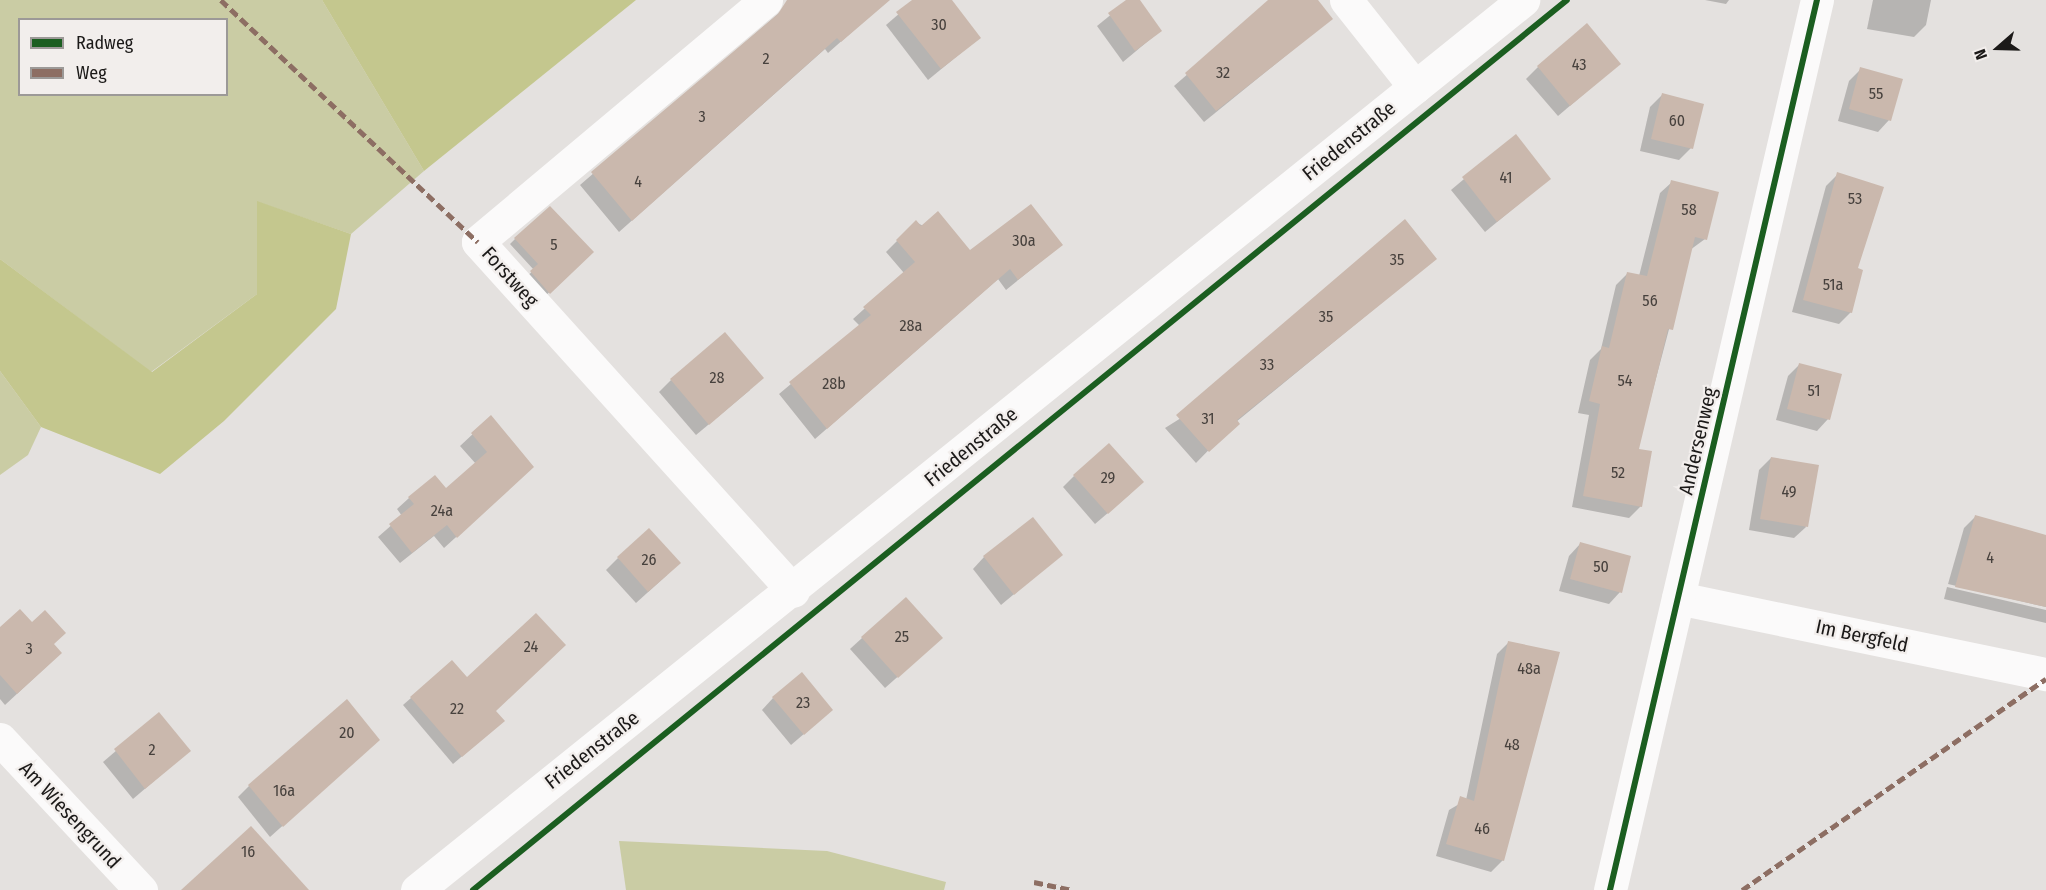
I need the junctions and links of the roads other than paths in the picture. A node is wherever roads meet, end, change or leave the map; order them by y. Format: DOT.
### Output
graph roads {
  1 [pos="766,0"];
  2 [pos="1346,0"];
  3 [pos="1522,0"];
  4 [pos="1817,0"];
  5 [pos="1415,87"];
  6 [pos="793,591"];
  7 [pos="1678,598"];
  8 [pos="2046,674"];
  9 [pos="0,740"];
  10 [pos="141,890"];
  11 [pos="417,890"];
  12 [pos="1610,890"];
  1 -- 6 [label="street, Forstweg"];
  2 -- 5 [label="street"];
  3 -- 5 [label="street, Friedenstraße"];
  4 -- 7 [label="street, Andersenweg"];
  5 -- 6 [label="street, Friedenstraße"];
  6 -- 11 [label="street, Friedenstraße"];
  7 -- 8 [label="street, Im Bergfeld"];
  7 -- 12 [label="street, Andersenweg"];
  9 -- 10 [label="street, Am Wiesengrund"];
}
